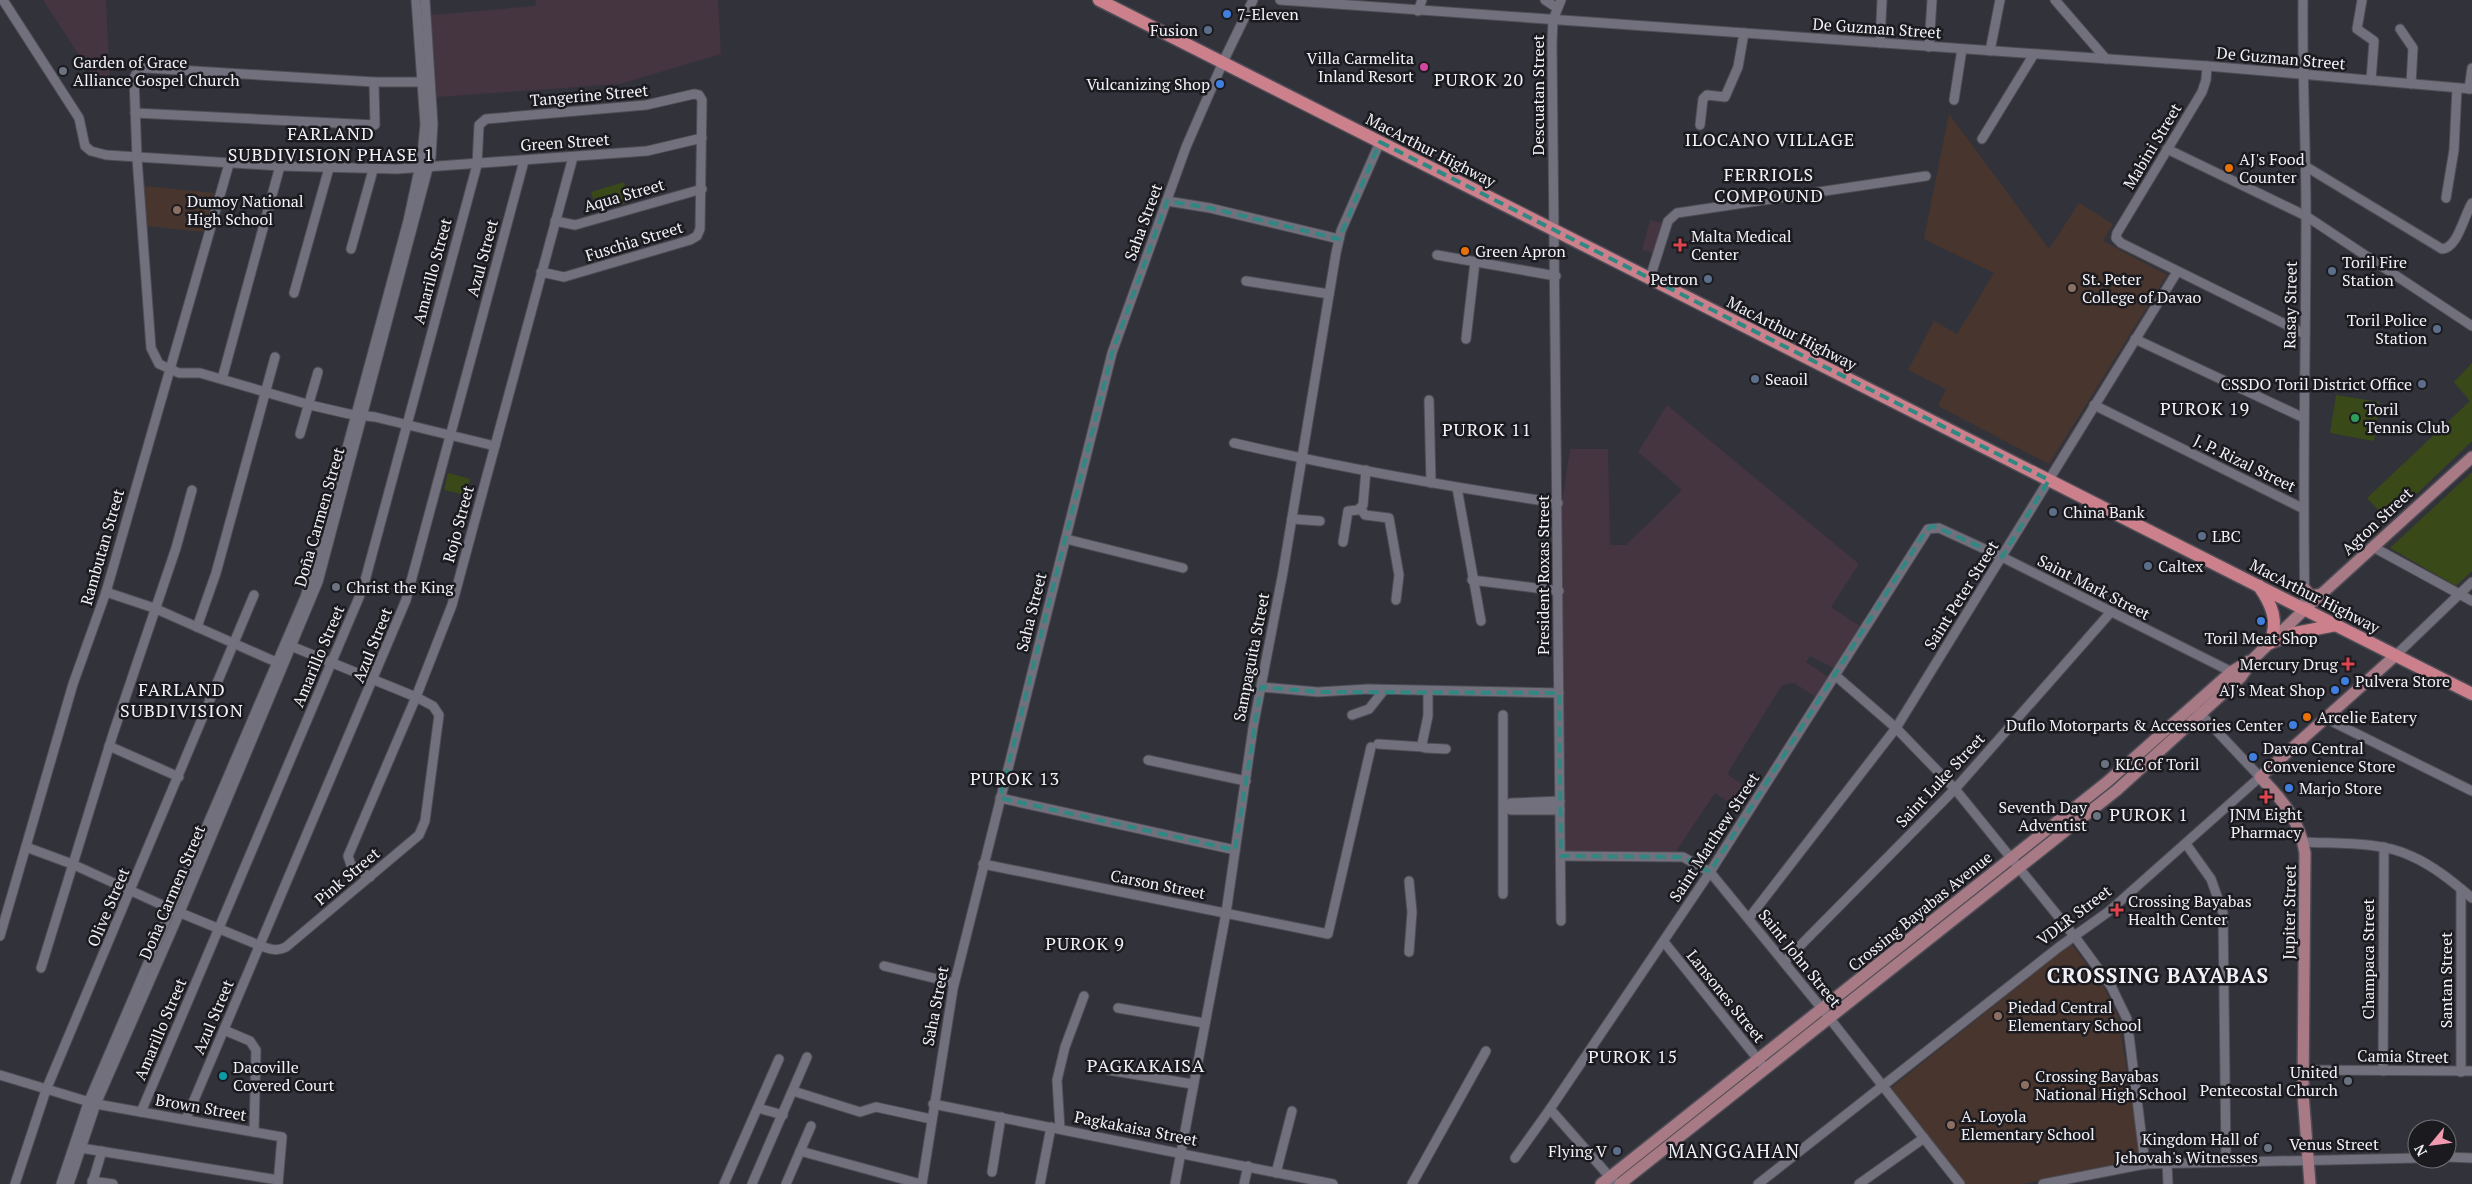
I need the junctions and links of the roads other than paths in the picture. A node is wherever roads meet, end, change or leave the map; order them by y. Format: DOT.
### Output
graph roads {
  1 [pos="3,0"];
  2 [pos="416,0"];
  3 [pos="426,0"];
  4 [pos="1099,0"];
  5 [pos="1253,0"];
  6 [pos="1280,0"];
  7 [pos="1422,0"];
  8 [pos="1545,0"];
  9 [pos="1882,0"];
  10 [pos="1932,0"];
  11 [pos="2000,0"];
  12 [pos="2055,0"];
  13 [pos="2303,0"];
  14 [pos="2362,0"];
  15 [pos="1559,4"];
  16 [pos="1418,11"];
  17 [pos="1553,20"];
  18 [pos="2400,29"];
  19 [pos="1744,33"];
  20 [pos="1880,43"];
  21 [pos="1930,47"];
  22 [pos="1962,49"];
  23 [pos="1990,51"];
  24 [pos="2034,54"];
  25 [pos="2106,59"];
  26 [pos="1222,62"];
  27 [pos="2206,66"];
  28 [pos="2472,68"];
  29 [pos="2302,74"];
  30 [pos="2371,80"];
  31 [pos="374,82"];
  32 [pos="427,82"];
  33 [pos="2411,84"];
  34 [pos="2457,88"];
  35 [pos="2470,89"];
  36 [pos="1954,100"];
  37 [pos="135,113"];
  38 [pos="1700,125"];
  39 [pos="702,138"];
  40 [pos="1982,139"];
  41 [pos="1380,142"];
  42 [pos="2167,150"];
  43 [pos="573,157"];
  44 [pos="137,158"];
  45 [pos="524,161"];
  46 [pos="229,164"];
  47 [pos="477,165"];
  48 [pos="280,166"];
  49 [pos="2305,166"];
  50 [pos="329,168"];
  51 [pos="424,168"];
  52 [pos="373,170"];
  53 [pos="1926,176"];
  54 [pos="702,189"];
  55 [pos="2446,198"];
  56 [pos="1166,202"];
  57 [pos="2472,203"];
  58 [pos="2306,216"];
  59 [pos="555,221"];
  60 [pos="1555,230"];
  61 [pos="1338,239"];
  62 [pos="351,249"];
  63 [pos="1437,256"];
  64 [pos="1475,262"];
  65 [pos="541,272"];
  66 [pos="2177,272"];
  67 [pos="1556,276"];
  68 [pos="1650,278"];
  69 [pos="1246,281"];
  70 [pos="294,293"];
  71 [pos="1329,294"];
  72 [pos="2472,326"];
  73 [pos="2305,334"];
  74 [pos="1466,339"];
  75 [pos="2135,339"];
  76 [pos="275,357"];
  77 [pos="170,369"];
  78 [pos="318,372"];
  79 [pos="222,378"];
  80 [pos="265,392"];
  81 [pos="1429,400"];
  82 [pos="2094,404"];
  83 [pos="310,405"];
  84 [pos="360,415"];
  85 [pos="2304,418"];
  86 [pos="406,426"];
  87 [pos="300,434"];
  88 [pos="450,437"];
  89 [pos="1234,443"];
  90 [pos="495,446"];
  91 [pos="2472,457"];
  92 [pos="1302,459"];
  93 [pos="1366,470"];
  94 [pos="2049,480"];
  95 [pos="1431,483"];
  96 [pos="1457,488"];
  97 [pos="192,490"];
  98 [pos="1558,503"];
  99 [pos="2302,508"];
  100 [pos="1361,509"];
  101 [pos="1292,519"];
  102 [pos="1320,521"];
  103 [pos="1932,527"];
  104 [pos="1066,539"];
  105 [pos="1343,542"];
  106 [pos="2373,547"];
  107 [pos="2002,557"];
  108 [pos="1183,568"];
  109 [pos="1472,580"];
  110 [pos="2472,582"];
  111 [pos="2259,586"];
  112 [pos="2305,589"];
  113 [pos="1559,591"];
  114 [pos="106,592"];
  115 [pos="2322,594"];
  116 [pos="2459,594"];
  117 [pos="254,596"];
  118 [pos="1396,600"];
  119 [pos="2472,601"];
  120 [pos="154,608"];
  121 [pos="2305,609"];
  122 [pos="2110,613"];
  123 [pos="1481,621"];
  124 [pos="2336,625"];
  125 [pos="197,627"];
  126 [pos="2270,643"];
  127 [pos="235,644"];
  128 [pos="288,645"];
  129 [pos="2396,655"];
  130 [pos="276,662"];
  131 [pos="332,663"];
  132 [pos="2236,674"];
  133 [pos="1836,676"];
  134 [pos="374,680"];
  135 [pos="1260,687"];
  136 [pos="1384,690"];
  137 [pos="1428,692"];
  138 [pos="1559,694"];
  139 [pos="2472,694"];
  140 [pos="416,697"];
  141 [pos="2196,710"];
  142 [pos="1352,715"];
  143 [pos="1503,715"];
  144 [pos="2325,718"];
  145 [pos="1896,728"];
  146 [pos="109,746"];
  147 [pos="1423,747"];
  148 [pos="1446,749"];
  149 [pos="1148,760"];
  150 [pos="179,777"];
  151 [pos="2260,777"];
  152 [pos="1246,781"];
  153 [pos="1955,789"];
  154 [pos="2472,792"];
  155 [pos="1000,798"];
  156 [pos="1504,806"];
  157 [pos="1560,806"];
  158 [pos="2304,842"];
  159 [pos="2186,844"];
  160 [pos="26,846"];
  161 [pos="2384,847"];
  162 [pos="1235,850"];
  163 [pos="1561,856"];
  164 [pos="2012,858"];
  165 [pos="72,864"];
  166 [pos="983,864"];
  167 [pos="2020,868"];
  168 [pos="1710,872"];
  169 [pos="370,877"];
  170 [pos="1409,881"];
  171 [pos="2461,889"];
  172 [pos="131,890"];
  173 [pos="1503,894"];
  174 [pos="2472,898"];
  175 [pos="176,911"];
  176 [pos="1226,913"];
  177 [pos="1749,918"];
  178 [pos="1561,921"];
  179 [pos="219,928"];
  180 [pos="0,936"];
  181 [pos="2075,937"];
  182 [pos="1664,942"];
  183 [pos="261,946"];
  184 [pos="1409,952"];
  185 [pos="1784,962"];
  186 [pos="884,966"];
  187 [pos="41,968"];
  188 [pos="954,983"];
  189 [pos="1084,996"];
  190 [pos="1118,1008"];
  191 [pos="1826,1014"];
  192 [pos="1204,1023"];
  193 [pos="224,1030"];
  194 [pos="1486,1050"];
  195 [pos="808,1057"];
  196 [pos="779,1059"];
  197 [pos="1762,1064"];
  198 [pos="1108,1070"];
  199 [pos="2303,1070"];
  200 [pos="2383,1071"];
  201 [pos="2472,1071"];
  202 [pos="2461,1072"];
  203 [pos="0,1076"];
  204 [pos="1192,1084"];
  205 [pos="1883,1086"];
  206 [pos="46,1090"];
  207 [pos="793,1091"];
  208 [pos="92,1104"];
  209 [pos="933,1104"];
  210 [pos="758,1108"];
  211 [pos="1550,1109"];
  212 [pos="1292,1111"];
  213 [pos="141,1112"];
  214 [pos="783,1115"];
  215 [pos="1001,1117"];
  216 [pos="186,1119"];
  217 [pos="931,1119"];
  218 [pos="811,1126"];
  219 [pos="1055,1128"];
  220 [pos="254,1132"];
  221 [pos="1924,1138"];
  222 [pos="81,1148"];
  223 [pos="800,1151"];
  224 [pos="102,1152"];
  225 [pos="1181,1152"];
  226 [pos="2457,1157"];
  227 [pos="1515,1158"];
  228 [pos="2407,1158"];
  229 [pos="2472,1158"];
  230 [pos="2308,1159"];
  231 [pos="2226,1161"];
  232 [pos="2166,1163"];
  233 [pos="2145,1164"];
  234 [pos="1248,1166"];
  235 [pos="992,1172"];
  236 [pos="1276,1173"];
  237 [pos="249,1180"];
  238 [pos="278,1182"];
  239 [pos="1609,1182"];
  240 [pos="92,1183"];
  241 [pos="15,1184"];
  242 [pos="61,1184"];
  243 [pos="69,1184"];
  244 [pos="113,1184"];
  245 [pos="724,1184"];
  246 [pos="752,1184"];
  247 [pos="786,1184"];
  248 [pos="921,1184"];
  249 [pos="1040,1184"];
  250 [pos="1175,1184"];
  251 [pos="1244,1184"];
  252 [pos="1333,1184"];
  253 [pos="1412,1184"];
  254 [pos="1620,1184"];
  255 [pos="1758,1184"];
  256 [pos="1860,1184"];
  257 [pos="1960,1184"];
  258 [pos="2043,1184"];
  259 [pos="2168,1184"];
  260 [pos="2310,1184"];
  1 -- 44 [label="street, Green Street"];
  2 -- 32 [label="street, Doña Carmen Street"];
  3 -- 32 [label="street, Doña Carmen Street"];
  4 -- 26 [label="highway, MacArthur Highway"];
  5 -- 26 [label="street, Saha Street"];
  6 -- 16 [label="street, De Guzman Street"];
  7 -- 16 [label="street"];
  8 -- 15 [label="street"];
  9 -- 20 [label="street"];
  10 -- 21 [label="street"];
  11 -- 23 [label="street"];
  12 -- 25 [label="street"];
  13 -- 29 [label="street, Rasay Street"];
  14 -- 30 [label="street"];
  15 -- 17 [label="street, Descuatan Street"];
  16 -- 17 [label="street, De Guzman Street"];
  17 -- 19 [label="street, De Guzman Street"];
  17 -- 60 [label="street, Descuatan Street"];
  18 -- 33 [label="street"];
  19 -- 20 [label="street, De Guzman Street"];
  19 -- 38 [label="street"];
  20 -- 21 [label="street, De Guzman Street"];
  21 -- 22 [label="street, De Guzman Street"];
  22 -- 23 [label="street, De Guzman Street"];
  22 -- 36 [label="street"];
  23 -- 24 [label="street, De Guzman Street"];
  24 -- 25 [label="street, De Guzman Street"];
  24 -- 40 [label="street"];
  25 -- 27 [label="street, De Guzman Street"];
  26 -- 41 [label="highway, MacArthur Highway"];
  26 -- 56 [label="street, Saha Street"];
  27 -- 29 [label="street, De Guzman Street"];
  27 -- 42 [label="street, Mabini Street"];
  28 -- 35 [label="street"];
  29 -- 30 [label="street, De Guzman Street"];
  29 -- 49 [label="street, Rasay Street"];
  30 -- 33 [label="street, De Guzman Street"];
  31 -- 32 [label="street"];
  31 -- 37 [label="street"];
  31 -- 37 [label="street"];
  32 -- 51 [label="street, Doña Carmen Street"];
  33 -- 34 [label="street, De Guzman Street"];
  34 -- 35 [label="street, De Guzman Street"];
  34 -- 55 [label="street"];
  37 -- 44 [label="street"];
  39 -- 43 [label="street, Green Street"];
  39 -- 47 [label="street, Tangerine Street"];
  39 -- 54 [label="street, Fuschia Street"];
  41 -- 60 [label="highway, MacArthur Highway"];
  41 -- 61 [label="street, Sampaguita Street"];
  42 -- 58 [label="street"];
  42 -- 66 [label="street, Mabini Street"];
  43 -- 45 [label="street, Green Street"];
  43 -- 59 [label="street, Rojo Street"];
  44 -- 46 [label="street, Green Street"];
  44 -- 77 [label="street"];
  45 -- 47 [label="street, Green Street"];
  45 -- 88 [label="street, Azul Street"];
  46 -- 48 [label="street, Green Street"];
  46 -- 77 [label="street, Rambutan Street"];
  47 -- 51 [label="street, Green Street"];
  47 -- 86 [label="street, Amarillo Street"];
  48 -- 50 [label="street, Green Street"];
  48 -- 79 [label="street"];
  49 -- 57 [label="street"];
  49 -- 58 [label="street, Rasay Street"];
  50 -- 52 [label="street, Green Street"];
  50 -- 70 [label="street"];
  51 -- 52 [label="street, Green Street"];
  51 -- 84 [label="street, Doña Carmen Street"];
  52 -- 62 [label="street"];
  53 -- 68 [label="street"];
  54 -- 59 [label="street, Aqua Street"];
  54 -- 65 [label="street, Fuschia Street"];
  56 -- 61 [label="street"];
  56 -- 155 [label="street, Saha Street"];
  58 -- 72 [label="street"];
  58 -- 73 [label="street, Rasay Street"];
  59 -- 65 [label="street, Rojo Street"];
  60 -- 67 [label="street, President Roxas Street"];
  60 -- 68 [label="highway, MacArthur Highway"];
  61 -- 71 [label="street, Sampaguita Street"];
  63 -- 64 [label="street"];
  64 -- 67 [label="street"];
  64 -- 74 [label="street"];
  65 -- 90 [label="street, Rojo Street"];
  66 -- 73 [label="street"];
  66 -- 75 [label="street, Saint Peter Street"];
  67 -- 98 [label="street, President Roxas Street"];
  68 -- 94 [label="highway, MacArthur Highway"];
  69 -- 71 [label="street"];
  71 -- 92 [label="street, Sampaguita Street"];
  73 -- 85 [label="street, Rasay Street"];
  75 -- 82 [label="street, Saint Peter Street"];
  75 -- 85 [label="street"];
  76 -- 80 [label="street"];
  77 -- 79 [label="street"];
  77 -- 114 [label="street, Rambutan Street"];
  78 -- 83 [label="street"];
  79 -- 80 [label="street"];
  80 -- 83 [label="street"];
  80 -- 125 [label="street"];
  81 -- 95 [label="street"];
  82 -- 94 [label="street, Saint Peter Street"];
  82 -- 99 [label="street, J. P. Rizal Street"];
  83 -- 84 [label="street"];
  83 -- 87 [label="street"];
  84 -- 86 [label="street"];
  84 -- 128 [label="street, Doña Carmen Street"];
  85 -- 99 [label="street, Rasay Street"];
  86 -- 88 [label="street"];
  86 -- 131 [label="street, Amarillo Street"];
  88 -- 90 [label="street"];
  88 -- 134 [label="street, Azul Street"];
  89 -- 92 [label="street"];
  90 -- 140 [label="street, Rojo Street"];
  91 -- 106 [label="main road, Agton Street"];
  92 -- 93 [label="street"];
  92 -- 101 [label="street, Sampaguita Street"];
  93 -- 95 [label="street"];
  93 -- 100 [label="street"];
  94 -- 107 [label="street, Saint Peter Street"];
  94 -- 111 [label="highway, MacArthur Highway"];
  95 -- 96 [label="street"];
  96 -- 98 [label="street"];
  96 -- 109 [label="street"];
  97 -- 120 [label="street"];
  98 -- 113 [label="street, President Roxas Street"];
  99 -- 112 [label="street, Rasay Street"];
  100 -- 105 [label="street"];
  100 -- 118 [label="street"];
  101 -- 102 [label="street"];
  101 -- 135 [label="street, Sampaguita Street"];
  103 -- 107 [label="street, Saint Mark Street"];
  103 -- 133 [label="street, Saint Matthew Street"];
  104 -- 108 [label="street"];
  106 -- 115 [label="main road, Agton Street"];
  106 -- 116 [label="street"];
  107 -- 122 [label="street, Saint Mark Street"];
  107 -- 145 [label="street, Saint Peter Street"];
  109 -- 113 [label="street"];
  109 -- 123 [label="street"];
  110 -- 116 [label="street"];
  111 -- 121 [label="highway, MacArthur Highway"];
  111 -- 126 [label="highway"];
  112 -- 115 [label="main road"];
  112 -- 121 [label="street, Rasay Street"];
  113 -- 138 [label="street, President Roxas Street"];
  114 -- 120 [label="street"];
  114 -- 160 [label="street, Rambutan Street"];
  115 -- 121 [label="main road, Agton Street"];
  116 -- 119 [label="street"];
  116 -- 129 [label="street"];
  117 -- 127 [label="street, Olive Street"];
  120 -- 125 [label="street"];
  120 -- 146 [label="street"];
  121 -- 124 [label="highway, MacArthur Highway"];
  121 -- 126 [label="main road, Crossing Bayabas Avenue"];
  122 -- 132 [label="street, Saint Mark Street"];
  122 -- 153 [label="street, Saint Luke Street"];
  124 -- 126 [label="highway"];
  124 -- 129 [label="highway, MacArthur Highway"];
  125 -- 127 [label="street"];
  126 -- 132 [label="main road, Crossing Bayabas Avenue"];
  127 -- 130 [label="street"];
  127 -- 150 [label="street, Olive Street"];
  128 -- 130 [label="street, Doña Carmen Street"];
  128 -- 131 [label="street"];
  128 -- 175 [label="street, Doña Carmen Street"];
  129 -- 139 [label="highway, MacArthur Highway"];
  129 -- 144 [label="main road, VDLR Street"];
  130 -- 175 [label="street, Doña Carmen Street"];
  131 -- 134 [label="street"];
  131 -- 179 [label="street, Amarillo Street"];
  132 -- 141 [label="main road, Crossing Bayabas Avenue"];
  133 -- 145 [label="street"];
  133 -- 168 [label="street, Saint Matthew Street"];
  134 -- 140 [label="street"];
  134 -- 183 [label="street, Azul Street"];
  135 -- 136 [label="street"];
  135 -- 152 [label="street, Sampaguita Street"];
  136 -- 137 [label="street"];
  136 -- 142 [label="street"];
  137 -- 138 [label="street"];
  137 -- 147 [label="street"];
  138 -- 157 [label="street, President Roxas Street"];
  140 -- 169 [label="street, Rojo Street"];
  140 -- 169 [label="street, Pink Street"];
  141 -- 151 [label="street, Jupiter Street"];
  141 -- 164 [label="main road, Crossing Bayabas Avenue"];
  141 -- 167 [label="main road, Crossing Bayabas Avenue"];
  143 -- 156 [label="street"];
  144 -- 151 [label="main road, VDLR Street"];
  144 -- 154 [label="street"];
  145 -- 153 [label="street"];
  145 -- 177 [label="street, Saint Peter Street"];
  146 -- 150 [label="street"];
  146 -- 165 [label="street"];
  147 -- 148 [label="street"];
  147 -- 176 [label="street, Carson Street"];
  149 -- 152 [label="street"];
  150 -- 172 [label="street, Olive Street"];
  151 -- 158 [label="main road, Jupiter Street"];
  151 -- 159 [label="street, VDLR Street"];
  152 -- 162 [label="street, Sampaguita Street"];
  153 -- 164 [label="street"];
  153 -- 185 [label="street, Saint Luke Street"];
  155 -- 162 [label="street"];
  155 -- 166 [label="street, Saha Street"];
  156 -- 157 [label="street"];
  156 -- 173 [label="street"];
  157 -- 163 [label="street, President Roxas Street"];
  158 -- 161 [label="street"];
  158 -- 199 [label="main road, Jupiter Street"];
  159 -- 181 [label="street, VDLR Street"];
  159 -- 231 [label="street"];
  160 -- 165 [label="street, Pink Street"];
  160 -- 180 [label="street, Rambutan Street"];
  161 -- 171 [label="street"];
  161 -- 200 [label="street, Champaca Street"];
  162 -- 176 [label="street, Sampaguita Street"];
  163 -- 168 [label="street, Saint John Street"];
  163 -- 178 [label="street, President Roxas Street"];
  164 -- 167 [label="street"];
  164 -- 191 [label="main road, Crossing Bayabas Avenue"];
  165 -- 172 [label="street, Pink Street"];
  165 -- 187 [label="street"];
  166 -- 176 [label="street, Carson Street"];
  166 -- 188 [label="street, Saha Street"];
  167 -- 181 [label="street"];
  167 -- 191 [label="main road, Crossing Bayabas Avenue"];
  168 -- 177 [label="street, Saint John Street"];
  168 -- 182 [label="street, Saint Matthew Street"];
  169 -- 183 [label="street, Pink Street"];
  170 -- 184 [label="street"];
  171 -- 174 [label="street"];
  171 -- 202 [label="street, Santan Street"];
  172 -- 175 [label="street, Pink Street"];
  172 -- 206 [label="street, Olive Street"];
  175 -- 179 [label="street, Pink Street"];
  175 -- 208 [label="street, Doña Carmen Street"];
  176 -- 192 [label="street, Sampaguita Street"];
  177 -- 185 [label="street, Saint John Street"];
  179 -- 183 [label="street, Pink Street"];
  179 -- 213 [label="street, Amarillo Street"];
  181 -- 205 [label="street, VDLR Street"];
  181 -- 233 [label="street"];
  182 -- 197 [label="street, Lansones Street"];
  182 -- 211 [label="street, Saint Matthew Street"];
  183 -- 193 [label="street, Azul Street"];
  185 -- 191 [label="street, Saint John Street"];
  186 -- 188 [label="street"];
  188 -- 209 [label="street, Saha Street"];
  189 -- 219 [label="street"];
  190 -- 192 [label="street"];
  191 -- 197 [label="main road, Crossing Bayabas Avenue"];
  191 -- 205 [label="street, Saint John Street"];
  192 -- 204 [label="street, Sampaguita Street"];
  193 -- 216 [label="street, Azul Street"];
  193 -- 220 [label="street"];
  194 -- 253 [label="street"];
  195 -- 207 [label="street"];
  196 -- 210 [label="street"];
  197 -- 239 [label="main road, Crossing Bayabas Avenue"];
  197 -- 254 [label="main road, Crossing Bayabas Avenue"];
  198 -- 204 [label="street"];
  199 -- 200 [label="street, Camia Street"];
  199 -- 230 [label="main road, Jupiter Street"];
  200 -- 202 [label="street, Camia Street"];
  201 -- 202 [label="street, Camia Street"];
  203 -- 206 [label="street, Brown Street"];
  204 -- 225 [label="street, Sampaguita Street"];
  205 -- 221 [label="street, Saint John Street"];
  205 -- 255 [label="street, VDLR Street"];
  206 -- 208 [label="street, Brown Street"];
  206 -- 241 [label="street, Olive Street"];
  207 -- 214 [label="street"];
  207 -- 217 [label="street"];
  208 -- 213 [label="street, Brown Street"];
  208 -- 222 [label="street, Doña Carmen Street"];
  208 -- 242 [label="street, Doña Carmen Street"];
  209 -- 215 [label="street, Pagkakaisa Street"];
  209 -- 217 [label="street, Saha Street"];
  210 -- 214 [label="street"];
  210 -- 245 [label="street"];
  211 -- 227 [label="street, Saint Matthew Street"];
  211 -- 239 [label="street"];
  212 -- 236 [label="street"];
  213 -- 216 [label="street, Brown Street"];
  214 -- 246 [label="street"];
  215 -- 219 [label="street, Pagkakaisa Street"];
  215 -- 235 [label="street"];
  216 -- 220 [label="street, Brown Street"];
  217 -- 248 [label="street, Saha Street"];
  218 -- 223 [label="street"];
  219 -- 225 [label="street, Pagkakaisa Street"];
  219 -- 249 [label="street"];
  220 -- 238 [label="street, Brown Street"];
  221 -- 256 [label="street"];
  221 -- 257 [label="street, Saint John Street"];
  222 -- 224 [label="street"];
  222 -- 243 [label="street, Doña Carmen Street"];
  223 -- 247 [label="street"];
  223 -- 248 [label="street"];
  224 -- 237 [label="street"];
  224 -- 240 [label="street"];
  225 -- 234 [label="street, Pagkakaisa Street"];
  225 -- 250 [label="street, Sampaguita Street"];
  226 -- 229 [label="street"];
  228 -- 230 [label="street, Venus Street"];
  230 -- 231 [label="street, Venus Street"];
  230 -- 260 [label="main road, Jupiter Street"];
  231 -- 232 [label="street, Venus Street"];
  232 -- 233 [label="street, Venus Street"];
  232 -- 259 [label="street"];
  233 -- 258 [label="street, Venus Street"];
  234 -- 236 [label="street, Pagkakaisa Street"];
  234 -- 251 [label="street"];
  236 -- 252 [label="street, Pagkakaisa Street"];
  237 -- 238 [label="street"];
  240 -- 244 [label="street"];
}
